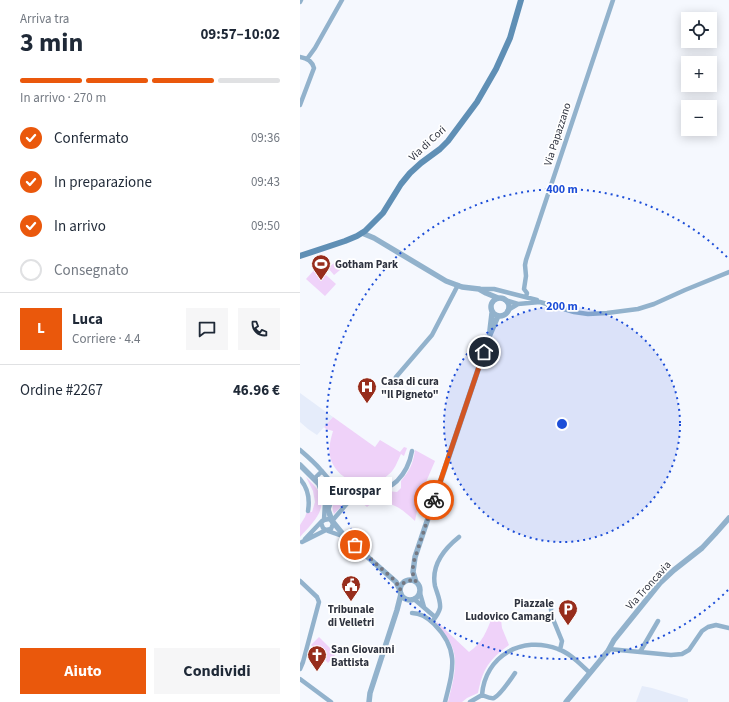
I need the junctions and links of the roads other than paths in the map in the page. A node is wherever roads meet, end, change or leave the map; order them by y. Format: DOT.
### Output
graph roads {
  1 [pos="342,0"];
  2 [pos="521,0"];
  3 [pos="613,0"];
  4 [pos="300,57"];
  5 [pos="307,59"];
  6 [pos="300,105"];
  7 [pos="362,233"];
  8 [pos="300,256"];
  9 [pos="729,272"];
  10 [pos="458,285"];
  11 [pos="479,289"];
  12 [pos="486,293"];
  13 [pos="526,297"];
  14 [pos="498,298"];
  15 [pos="506,300"];
  16 [pos="540,302"];
  17 [pos="518,304"];
  18 [pos="490,307"];
  19 [pos="508,310"];
  20 [pos="492,313"];
  21 [pos="498,316"];
  22 [pos="489,337"];
  23 [pos="396,377"];
  24 [pos="300,450"];
  25 [pos="412,451"];
  26 [pos="300,466"];
  27 [pos="322,471"];
  28 [pos="327,477"];
  29 [pos="314,478"];
  30 [pos="300,479"];
  31 [pos="319,484"];
  32 [pos="348,493"];
  33 [pos="325,501"];
  34 [pos="328,510"];
  35 [pos="308,511"];
  36 [pos="729,518"];
  37 [pos="323,520"];
  38 [pos="332,522"];
  39 [pos="327,530"];
  40 [pos="459,537"];
  41 [pos="346,538"];
  42 [pos="301,543"];
  43 [pos="413,568"];
  44 [pos="300,581"];
  45 [pos="396,582"];
  46 [pos="404,582"];
  47 [pos="416,582"];
  48 [pos="401,592"];
  49 [pos="420,593"];
  50 [pos="412,599"];
  51 [pos="424,607"];
  52 [pos="397,610"];
  53 [pos="412,613"];
  54 [pos="435,617"];
  55 [pos="553,619"];
  56 [pos="658,621"];
  57 [pos="432,622"];
  58 [pos="729,628"];
  59 [pos="609,649"];
  60 [pos="560,650"];
  61 [pos="640,652"];
  62 [pos="300,669"];
  63 [pos="515,673"];
  64 [pos="590,673"];
  65 [pos="300,679"];
  66 [pos="370,693"];
  67 [pos="482,695"];
  68 [pos="331,702"];
  69 [pos="365,702"];
  70 [pos="369,702"];
  71 [pos="445,702"];
  72 [pos="470,702"];
  73 [pos="566,702"];
  1 -- 5 [label="street"];
  2 -- 7 [label="main road, Via di Cori"];
  3 -- 13 [label="street, Via Papazzano"];
  4 -- 5 [label="street"];
  5 -- 6 [label="street"];
  7 -- 8 [label="main road, Via di Cori"];
  7 -- 10 [label="street"];
  9 -- 16 [label="street"];
  10 -- 11 [label="street"];
  10 -- 23 [label="street"];
  11 -- 12 [label="street"];
  11 -- 13 [label="street"];
  12 -- 14 [label="street"];
  12 -- 18 [label="street"];
  13 -- 16 [label="street"];
  14 -- 15 [label="street"];
  14 -- 18 [label="street"];
  15 -- 17 [label="street"];
  15 -- 19 [label="street"];
  16 -- 17 [label="street"];
  17 -- 19 [label="street"];
  18 -- 20 [label="street"];
  19 -- 21 [label="street"];
  20 -- 21 [label="street"];
  20 -- 22 [label="street"];
  21 -- 22 [label="street"];
  22 -- 43 [label="street"];
  24 -- 27 [label="street"];
  25 -- 32 [label="street"];
  26 -- 29 [label="street"];
  27 -- 28 [label="street"];
  27 -- 29 [label="street"];
  28 -- 31 [label="street"];
  28 -- 32 [label="street"];
  29 -- 31 [label="street"];
  30 -- 35 [label="street"];
  31 -- 33 [label="street"];
  32 -- 34 [label="street"];
  32 -- 38 [label="street"];
  33 -- 34 [label="street"];
  33 -- 37 [label="street"];
  34 -- 38 [label="street"];
  36 -- 59 [label="street, Via Troncavia"];
  37 -- 38 [label="street"];
  37 -- 39 [label="street"];
  37 -- 42 [label="street"];
  38 -- 39 [label="street"];
  38 -- 41 [label="street"];
  39 -- 41 [label="street"];
  39 -- 42 [label="street"];
  40 -- 54 [label="street"];
  41 -- 45 [label="street"];
  43 -- 46 [label="street"];
  43 -- 47 [label="street"];
  44 -- 62 [label="street"];
  45 -- 46 [label="street"];
  45 -- 48 [label="street"];
  46 -- 47 [label="street"];
  46 -- 48 [label="street"];
  47 -- 49 [label="street"];
  48 -- 50 [label="street"];
  48 -- 52 [label="street"];
  49 -- 50 [label="street"];
  49 -- 51 [label="street"];
  50 -- 51 [label="street"];
  50 -- 52 [label="street"];
  51 -- 54 [label="street"];
  52 -- 66 [label="street"];
  53 -- 57 [label="street"];
  54 -- 57 [label="street"];
  55 -- 60 [label="street"];
  56 -- 61 [label="street"];
  57 -- 71 [label="street"];
  58 -- 61 [label="street"];
  59 -- 61 [label="street"];
  59 -- 64 [label="street, Via Troncavia"];
  60 -- 64 [label="street"];
  60 -- 67 [label="street"];
  63 -- 67 [label="street"];
  64 -- 73 [label="street, Via Troncavia"];
  65 -- 68 [label="street"];
  66 -- 69 [label="street"];
  66 -- 70 [label="street"];
  67 -- 72 [label="street"];
}
